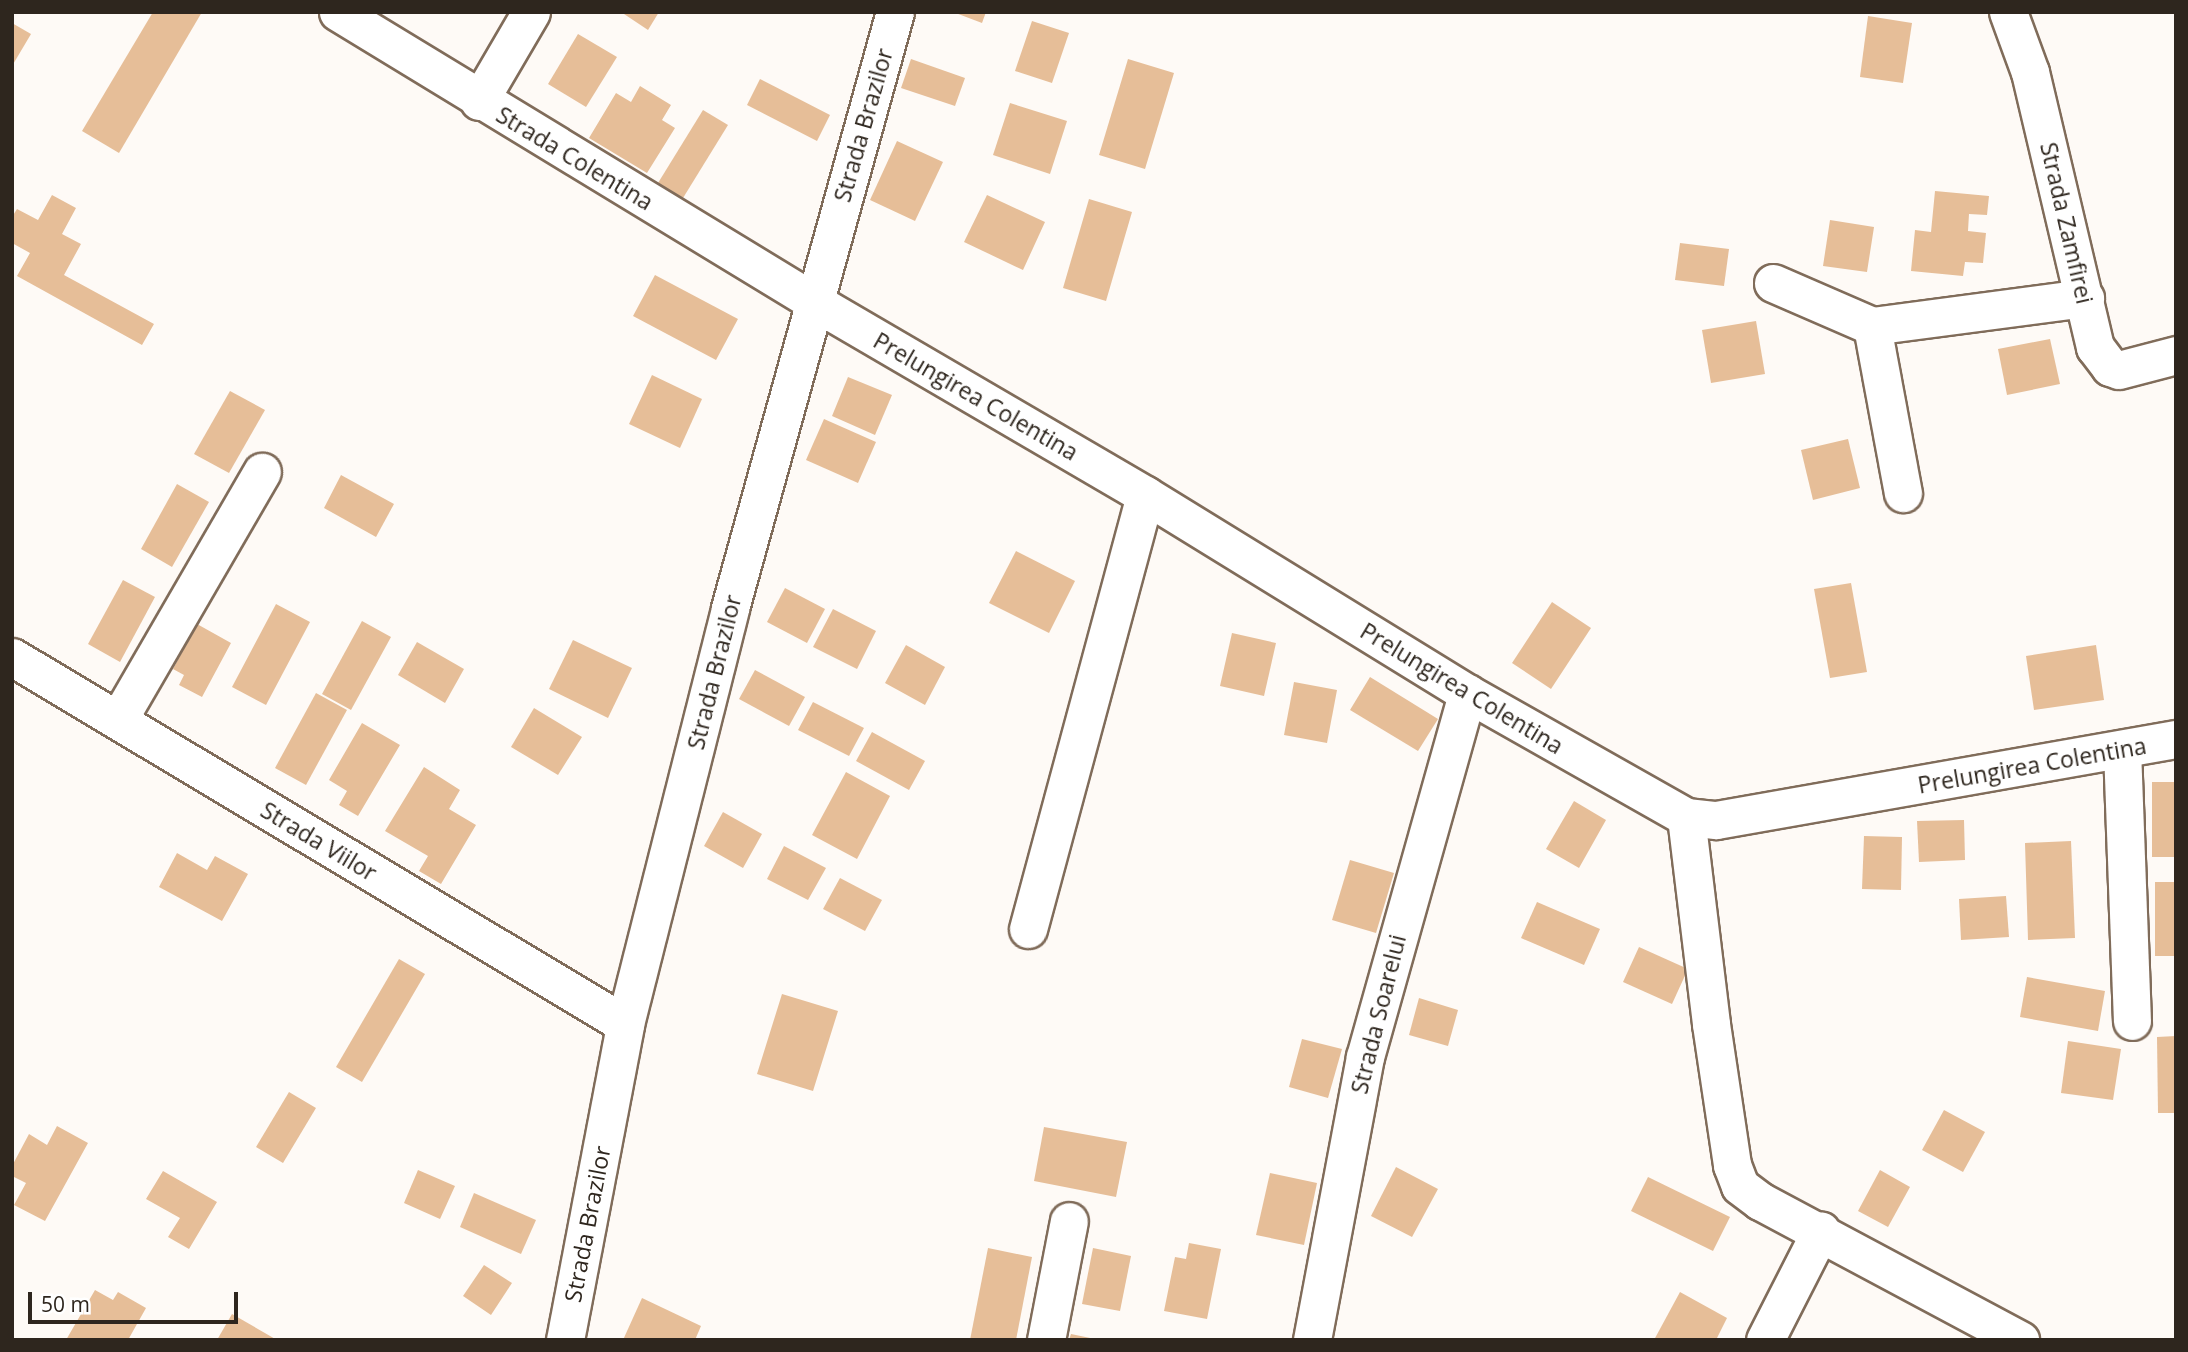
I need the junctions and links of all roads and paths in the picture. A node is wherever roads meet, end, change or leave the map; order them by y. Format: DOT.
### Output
graph roads {
  1 [pos="338,12"];
  2 [pos="531,12"];
  3 [pos="895,12"];
  4 [pos="2008,12"];
  5 [pos="479,101"];
  6 [pos="1773,283"];
  7 [pos="2085,298"];
  8 [pos="813,301"];
  9 [pos="1872,326"];
  10 [pos="2176,355"];
  11 [pos="262,472"];
  12 [pos="1903,493"];
  13 [pos="1145,495"];
  14 [pos="12,657"];
  15 [pos="1466,693"];
  16 [pos="118,720"];
  17 [pos="2176,739"];
  18 [pos="2122,749"];
  19 [pos="1686,817"];
  20 [pos="1028,929"];
  21 [pos="2132,1021"];
  22 [pos="625,1024"];
  23 [pos="1069,1221"];
  24 [pos="1821,1230"];
  25 [pos="565,1340"];
  26 [pos="1046,1340"];
  27 [pos="1312,1340"];
  28 [pos="1765,1340"];
  29 [pos="2020,1340"];
  1 -- 5 [label="street, Strada Colentina"];
  2 -- 5 [label="street"];
  3 -- 8 [label="street, Strada Brazilor"];
  4 -- 7 [label="street, Strada Zamfirei"];
  5 -- 8 [label="street, Strada Colentina"];
  6 -- 9 [label="street"];
  7 -- 9 [label="street"];
  7 -- 10 [label="street, Strada Zamfirei"];
  8 -- 13 [label="street, Prelungirea Colentina"];
  8 -- 22 [label="street, Strada Brazilor"];
  9 -- 12 [label="street"];
  11 -- 16 [label="street"];
  13 -- 15 [label="street, Prelungirea Colentina"];
  13 -- 20 [label="street"];
  14 -- 16 [label="street, Strada Viilor"];
  15 -- 19 [label="street, Prelungirea Colentina"];
  15 -- 27 [label="street, Strada Soarelui"];
  16 -- 22 [label="street, Strada Viilor"];
  17 -- 18 [label="street, Prelungirea Colentina"];
  18 -- 19 [label="street, Prelungirea Colentina"];
  18 -- 21 [label="street"];
  19 -- 24 [label="street"];
  22 -- 25 [label="street, Strada Brazilor"];
  23 -- 26 [label="street"];
  24 -- 28 [label="street"];
  24 -- 29 [label="street"];
}
